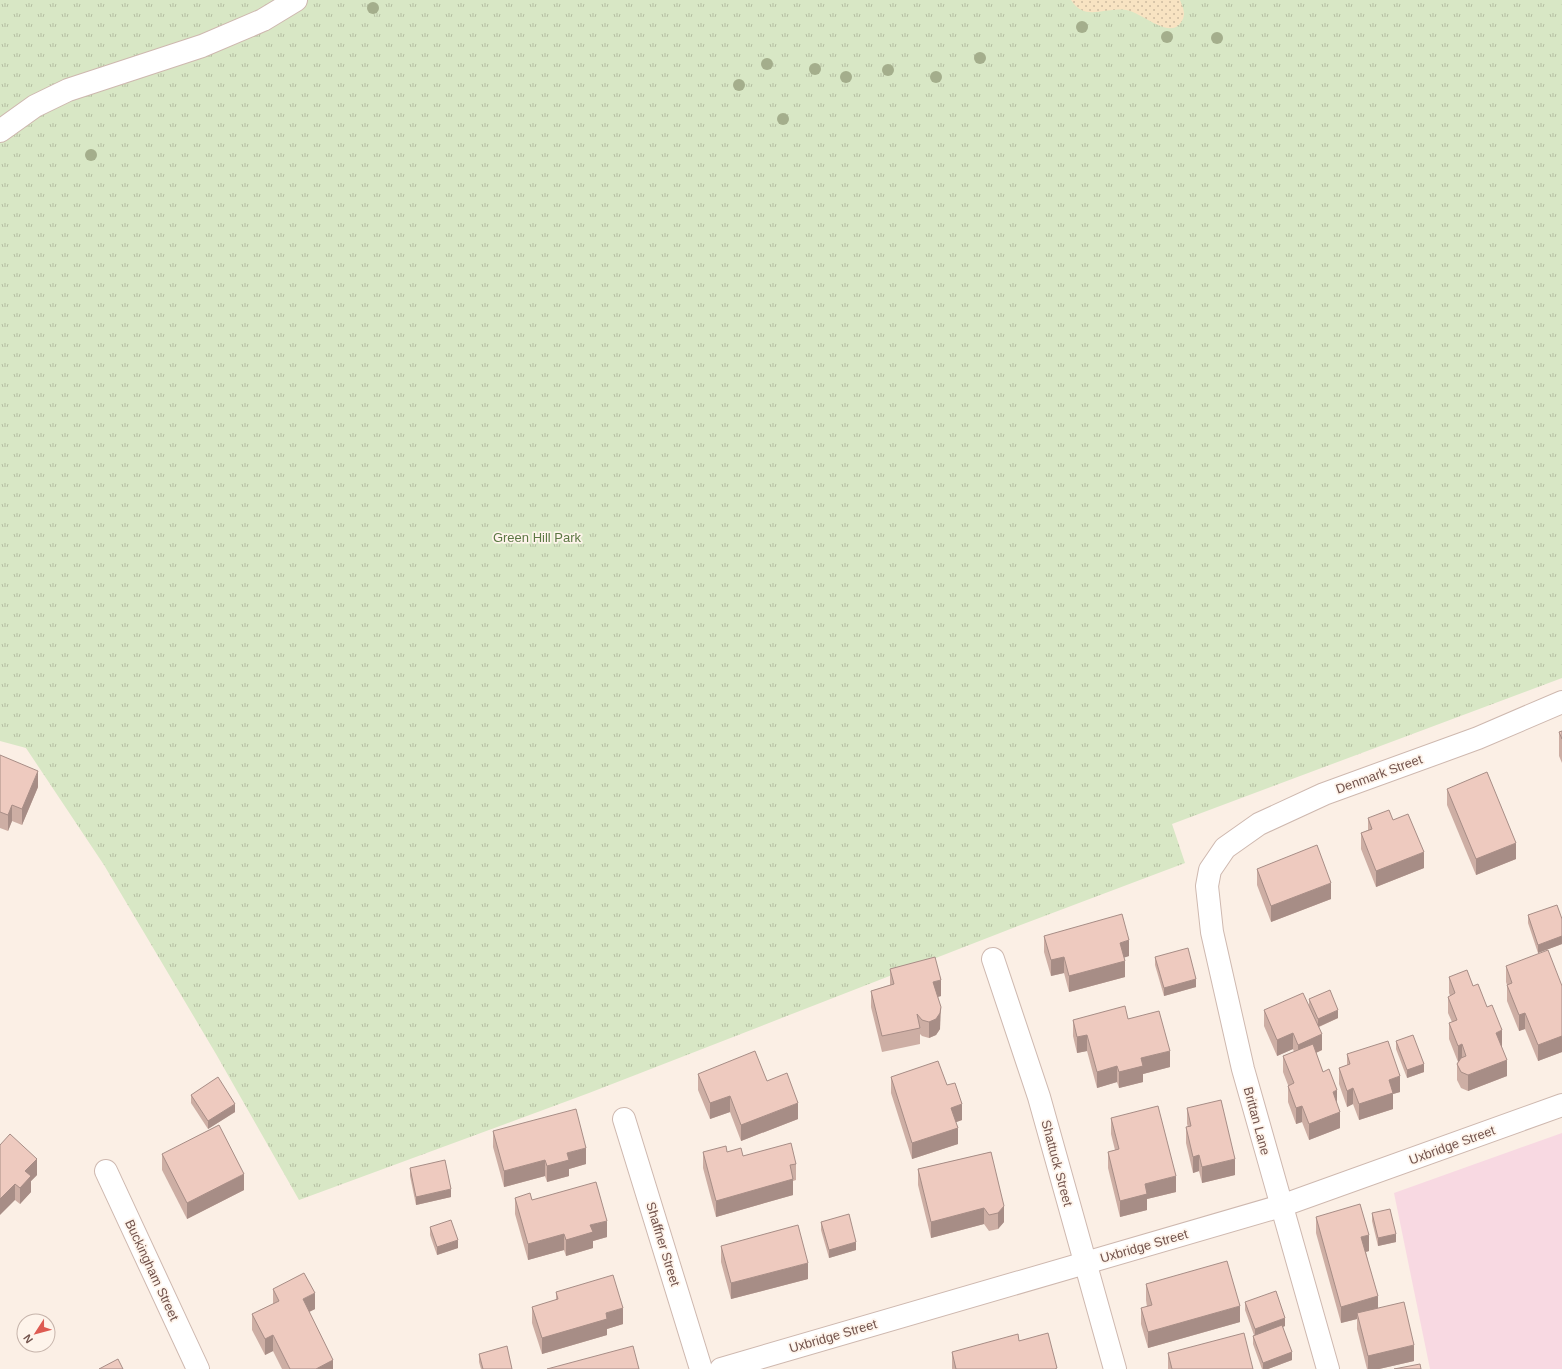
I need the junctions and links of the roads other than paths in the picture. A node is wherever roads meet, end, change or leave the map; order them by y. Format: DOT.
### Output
graph roads {
  1 [pos="296,0"];
  2 [pos="0,131"];
  3 [pos="1562,702"];
  4 [pos="1210,869"];
  5 [pos="993,959"];
  6 [pos="1562,1105"];
  7 [pos="624,1119"];
  8 [pos="106,1171"];
  9 [pos="1281,1206"];
  10 [pos="1084,1263"];
  11 [pos="198,1369"];
  12 [pos="701,1369"];
  13 [pos="721,1369"];
  14 [pos="1115,1369"];
  15 [pos="1328,1369"];
  1 -- 2 [label="street"];
  3 -- 4 [label="street, Denmark Street"];
  4 -- 9 [label="street, Brittan Lane"];
  5 -- 10 [label="street, Shattuck Street"];
  6 -- 9 [label="street, Uxbridge Street"];
  7 -- 12 [label="street, Shaffner Street"];
  8 -- 11 [label="street, Buckingham Street"];
  9 -- 10 [label="street, Uxbridge Street"];
  9 -- 15 [label="street, Brittan Lane"];
  10 -- 13 [label="street, Uxbridge Street"];
  10 -- 14 [label="street, Shattuck Street"];
}
